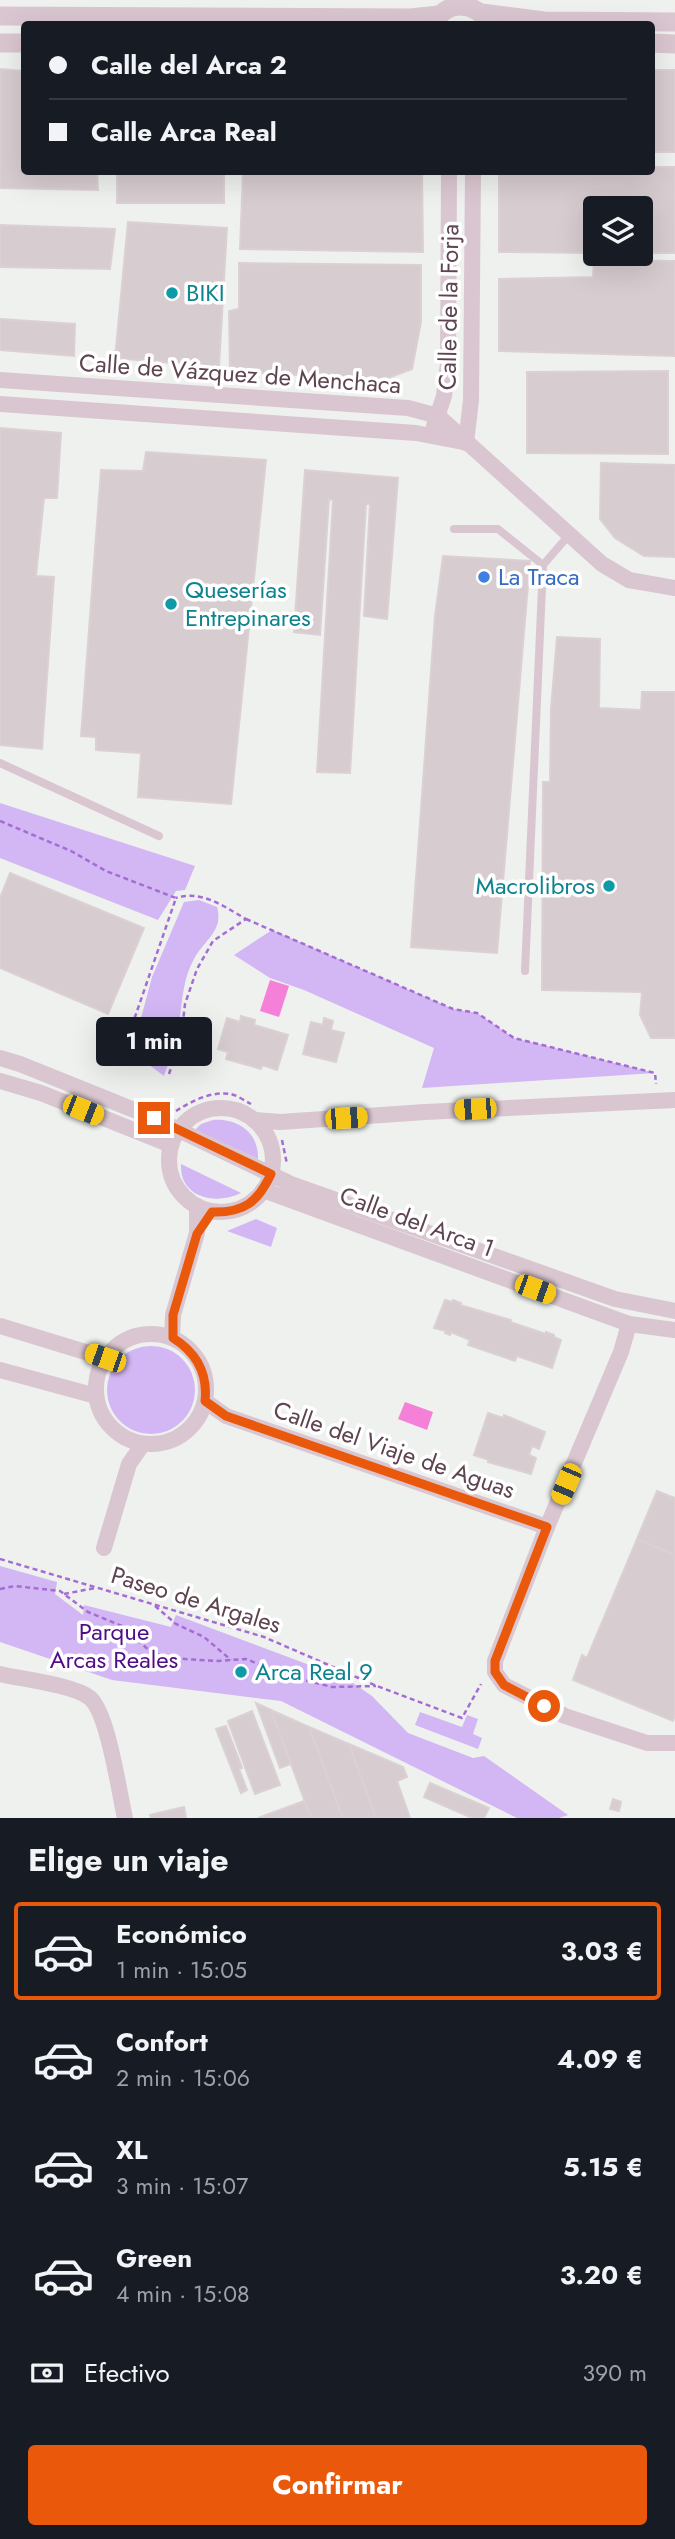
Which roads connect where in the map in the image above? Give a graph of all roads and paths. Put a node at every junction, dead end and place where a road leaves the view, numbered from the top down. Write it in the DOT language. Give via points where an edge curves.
graph roads {
  1 [pos="442,12"];
  2 [pos="481,12"];
  3 [pos="0,16"];
  4 [pos="544,21"];
  5 [pos="655,22"];
  6 [pos="675,22"];
  7 [pos="0,43"];
  8 [pos="21,43"];
  9 [pos="655,43"];
  10 [pos="675,44"];
  11 [pos="449,175"];
  12 [pos="473,175"];
  13 [pos="0,380"];
  14 [pos="0,404"];
  15 [pos="438,416"];
  16 [pos="431,436"];
  17 [pos="466,443"];
  18 [pos="454,529"];
  19 [pos="569,535"];
  20 [pos="543,565"];
  21 [pos="675,588"];
  22 [pos="0,763"];
  23 [pos="0,821"];
  24 [pos="159,836"];
  25 [pos="176,898"];
  26 [pos="246,919"];
  27 [pos="525,971"];
  28 [pos="126,1043"];
  29 [pos="0,1058"];
  30 [pos="169,1074"];
  31 [pos="0,1081"];
  32 [pos="675,1100"];
  33 [pos="657,1101"];
  34 [pos="166,1113"];
  35 [pos="258,1119"];
  36 [pos="280,1122"];
  37 [pos="178,1129"];
  38 [pos="171,1145"];
  39 [pos="288,1167"];
  40 [pos="271,1174"];
  41 [pos="263,1190"];
  42 [pos="204,1209"];
  43 [pos="675,1311"];
  44 [pos="629,1324"];
  45 [pos="0,1326"];
  46 [pos="675,1330"];
  47 [pos="166,1336"];
  48 [pos="105,1358"];
  49 [pos="0,1370"];
  50 [pos="96,1396"];
  51 [pos="202,1409"];
  52 [pos="127,1439"];
  53 [pos="143,1444"];
  54 [pos="129,1464"];
  55 [pos="547,1527"];
  56 [pos="104,1548"];
  57 [pos="0,1559"];
  58 [pos="97,1588"];
  59 [pos="0,1589"];
  60 [pos="64,1594"];
  61 [pos="152,1604"];
  62 [pos="231,1660"];
  63 [pos="495,1661"];
  64 [pos="0,1674"];
  65 [pos="377,1686"];
  66 [pos="675,1743"];
  67 [pos="125,1818"];
  1 -- 2 [label="street" via="460,4"];
  1 -- 3 [label="street" via="410,18"];
  2 -- 4 [label="street"];
  5 -- 6 [label="street"];
  7 -- 8 [label="street"];
  9 -- 10 [label="street"];
  11 -- 15 [label="street, Calle de la Forja" via="448,363"];
  12 -- 17 [label="street, Calle de la Forja" via="471,400"];
  13 -- 15 [label="street, Calle de Vázquez de Menchaca" via="408,408"];
  14 -- 16 [label="street, Calle de Vázquez de Menchaca"];
  15 -- 16 [label="street, Calle de la Forja"];
  15 -- 17 [label="street"];
  16 -- 17 [label="street, Calle de Vázquez de Menchaca"];
  17 -- 19 [label="street"];
  18 -- 20 [label="lane" via="498,529"];
  19 -- 20 [label="lane"];
  19 -- 21 [label="street" via="629,580"];
  20 -- 27 [label="lane"];
  22 -- 24 [label="lane"];
  23 -- 25 [label="path"];
  25 -- 26 [label="path" via="189,894 203,897"];
  25 -- 28 [label="path"];
  26 -- 30 [label="path" via="213,941 197,969"];
  26 -- 33 [label="path" via="453,1009 477,1013 514,1038 655,1073"];
  29 -- 37 [label="street, Calle del Arca 1"];
  31 -- 38 [label="street"];
  32 -- 33 [label="street"];
  33 -- 36 [label="street"];
  34 -- 35 [label="path" via="193,1101 232,1094"];
  35 -- 36 [label="street"];
  35 -- 37 [label="street" via="218,1108 197,1113"];
  35 -- 40 [label="street" via="273,1162"];
  36 -- 39 [label="path"];
  37 -- 38 [label="street"];
  37 -- 40 [label="street, Calle del Arca 1"];
  38 -- 42 [label="street" via="168,1158 174,1183 187,1200"];
  40 -- 41 [label="street"];
  40 -- 43 [label="street, Calle del Arca 1" via="615,1300"];
  41 -- 42 [label="street" via="242,1208 224,1212"];
  41 -- 44 [label="street, Calle del Arca 1"];
  42 -- 47 [label="street"];
  44 -- 46 [label="street, Calle del Arca 1"];
  44 -- 55 [label="street"];
  45 -- 48 [label="street"];
  47 -- 48 [label="street" via="129,1339"];
  47 -- 51 [label="street" via="184,1345 200,1364"];
  48 -- 50 [label="street"];
  49 -- 50 [label="street"];
  50 -- 52 [label="street" via="106,1421"];
  51 -- 53 [label="street" via="181,1435"];
  51 -- 55 [label="street, Calle del Viaje de Aguas"];
  52 -- 53 [label="street"];
  52 -- 54 [label="street"];
  53 -- 54 [label="street"];
  54 -- 56 [label="street"];
  55 -- 63 [label="street"];
  57 -- 58 [label="path, Paseo de Argales"];
  58 -- 60 [label="path"];
  58 -- 61 [label="path, Paseo de Argales"];
  59 -- 60 [label="path, Paseo de Argales" via="15,1586"];
  60 -- 62 [label="path, Paseo de Argales" via="88,1612 122,1626 152,1653"];
  61 -- 62 [label="path"];
  61 -- 65 [label="path, Paseo de Argales" via="264,1637"];
  62 -- 65 [label="path, Paseo de Argales" via="246,1659 332,1687"];
  63 -- 65 [label="path, Paseo de Argales" via="462,1718"];
  63 -- 66 [label="street" via="495,1672 504,1685 565,1716 647,1743"];
  64 -- 67 [label="street" via="90,1698 102,1714"];
}
